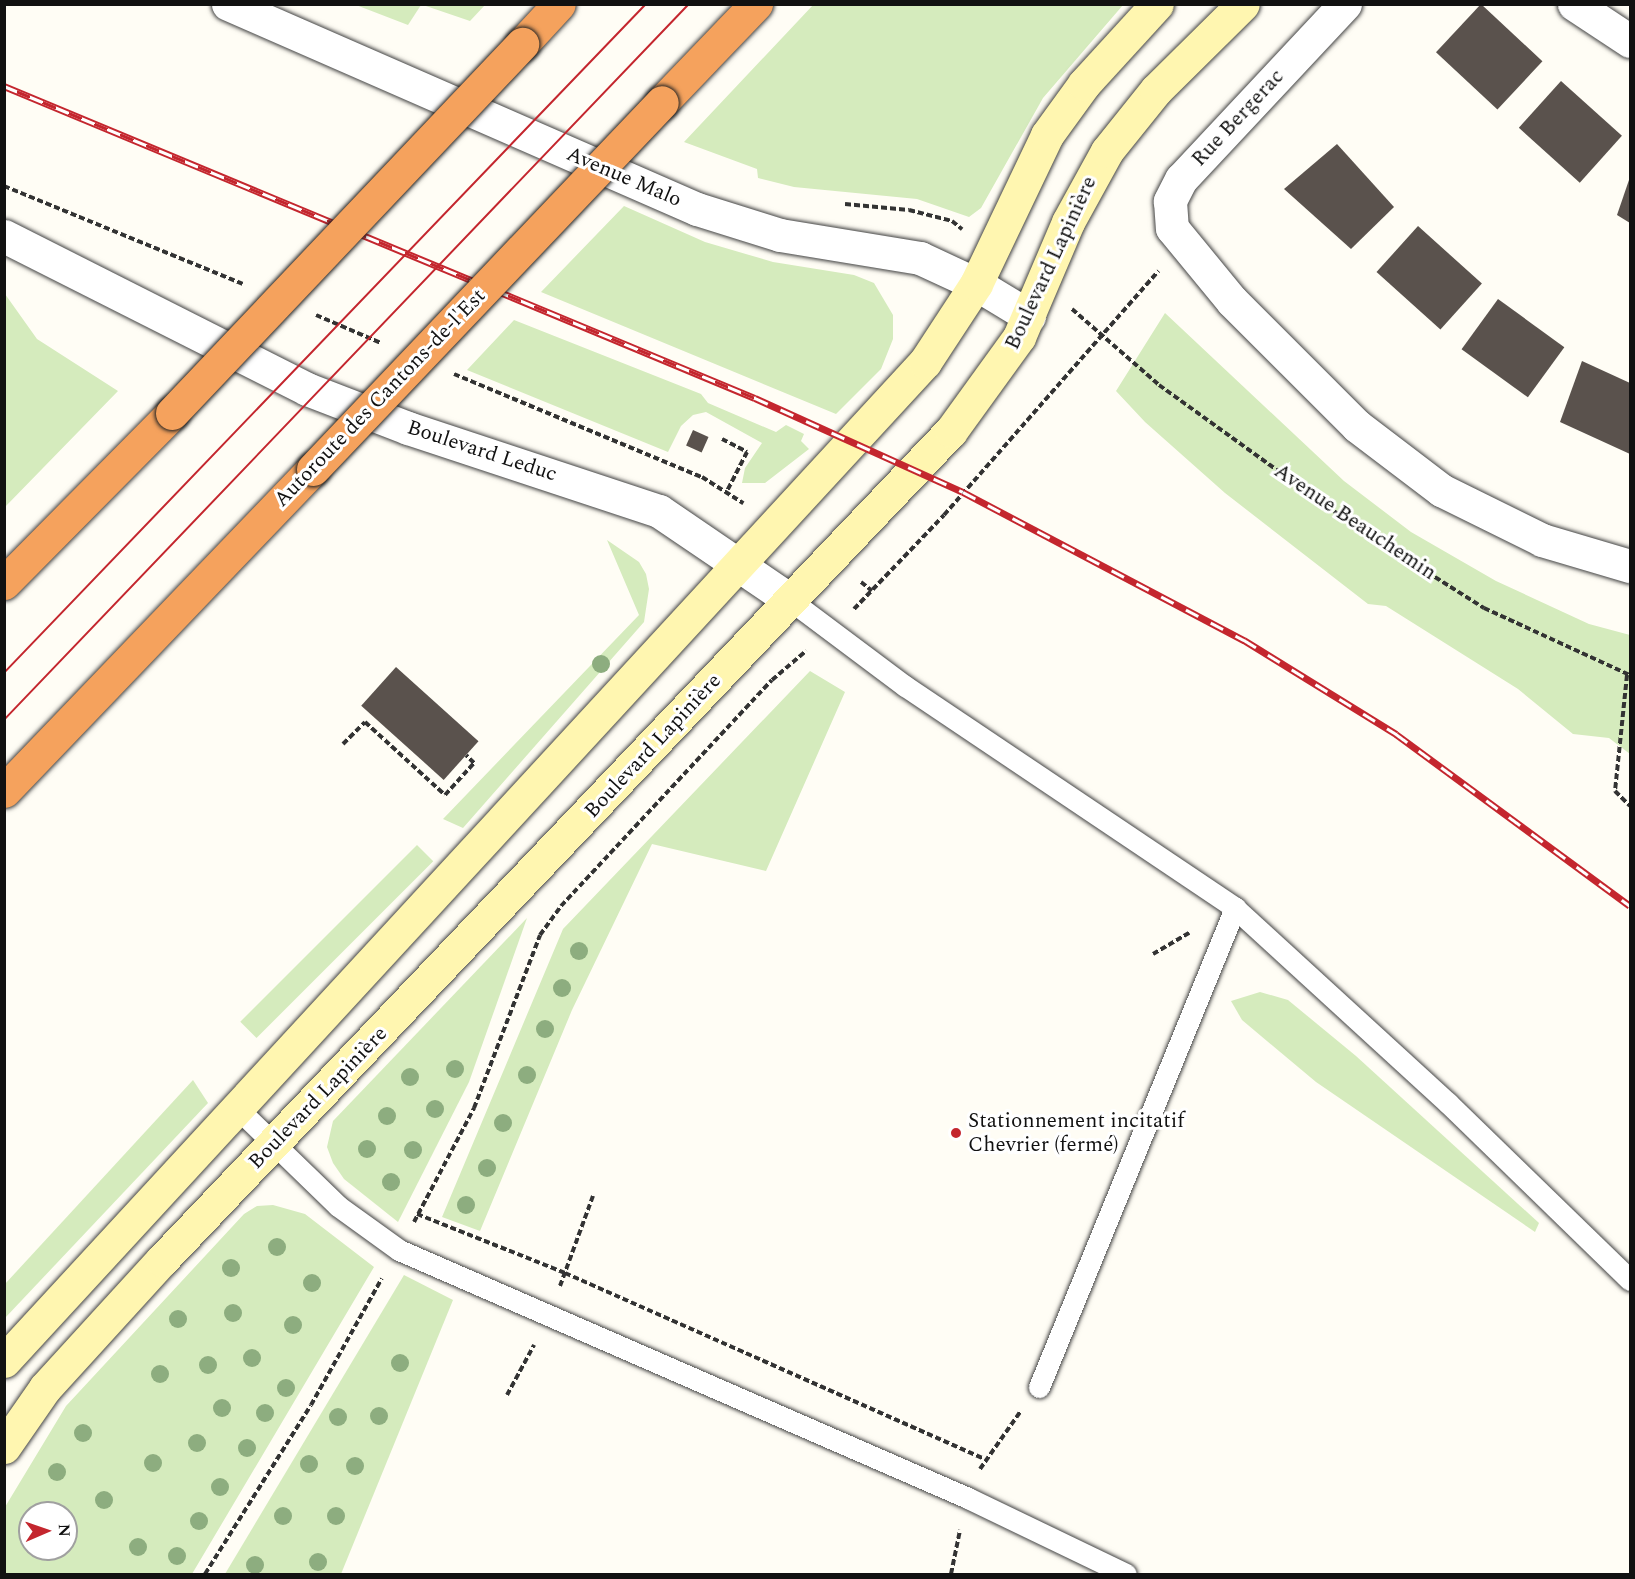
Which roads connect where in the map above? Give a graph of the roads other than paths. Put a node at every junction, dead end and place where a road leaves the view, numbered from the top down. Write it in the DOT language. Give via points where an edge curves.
graph roads {
  1 [pos="228,4"];
  2 [pos="559,4"];
  3 [pos="756,4"];
  4 [pos="1157,4"];
  5 [pos="1243,4"];
  6 [pos="1345,4"];
  7 [pos="1575,4"];
  8 [pos="1630,41"];
  9 [pos="4,236"];
  10 [pos="976,284"];
  11 [pos="1029,316"];
  12 [pos="738,561"];
  13 [pos="1630,566"];
  14 [pos="4,583"];
  15 [pos="790,600"];
  16 [pos="4,791"];
  17 [pos="1235,908"];
  18 [pos="237,1108"];
  19 [pos="274,1144"];
  20 [pos="1630,1280"];
  21 [pos="4,1361"];
  22 [pos="1039,1387"];
  23 [pos="4,1447"];
  24 [pos="1126,1575"];
  1 -- 10 [label="street, Avenue Malo" via="708,213 780,235 920,258"];
  2 -- 14 [label="highway, bridge"];
  3 -- 16 [label="highway, Autoroute des Cantons-de-l'Est, bridge"];
  4 -- 10 [label="main road" via="1084,84 1047,135"];
  5 -- 11 [label="main road, Boulevard Lapinière" via="1150,97 1107,151 1068,222"];
  6 -- 13 [label="street, Rue Bergerac" via="1181,179 1170,201 1170,214 1184,245 1232,301 1357,426 1441,490 1542,540"];
  7 -- 8 [label="street"];
  9 -- 12 [label="street, Boulevard Leduc" via="307,389 408,428 642,504"];
  10 -- 11 [label="street, Avenue Malo"];
  10 -- 12 [label="main road" via="942,340 897,394"];
  11 -- 15 [label="main road, Boulevard Lapinière" via="1005,361 951,430"];
  12 -- 15 [label="street, Boulevard Leduc"];
  12 -- 18 [label="main road" via="417,919"];
  15 -- 17 [label="lane" via="905,686"];
  15 -- 19 [label="main road, Boulevard Lapinière"];
  17 -- 20 [label="lane" via="1449,1103"];
  17 -- 22 [label="lane"];
  18 -- 19 [label="lane"];
  18 -- 21 [label="main road"];
  19 -- 23 [label="main road, Boulevard Lapinière" via="52,1380"];
  19 -- 24 [label="lane" via="338,1206 408,1255 968,1498"];
}
